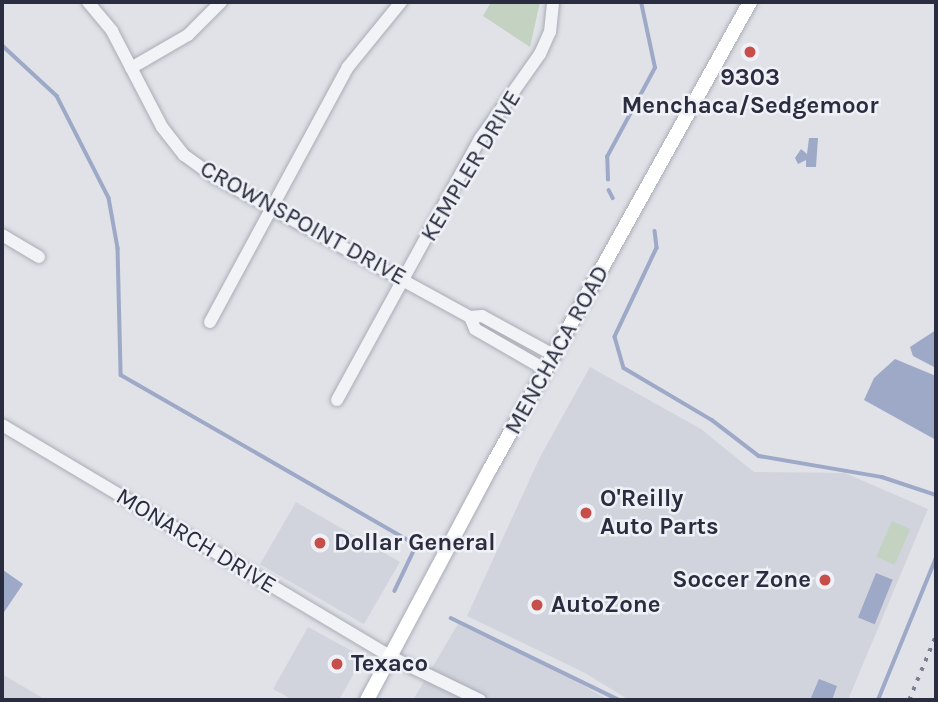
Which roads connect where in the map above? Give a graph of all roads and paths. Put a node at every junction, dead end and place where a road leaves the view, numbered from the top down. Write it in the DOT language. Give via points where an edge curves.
graph roads {
  1 [pos="88,2"];
  2 [pos="221,2"];
  3 [pos="401,2"];
  4 [pos="553,2"];
  5 [pos="750,2"];
  6 [pos="131,68"];
  7 [pos="271,208"];
  8 [pos="2,235"];
  9 [pos="39,257"];
  10 [pos="404,280"];
  11 [pos="470,317"];
  12 [pos="210,322"];
  13 [pos="555,356"];
  14 [pos="546,370"];
  15 [pos="337,400"];
  16 [pos="2,425"];
  17 [pos="391,657"];
  18 [pos="367,700"];
  19 [pos="480,700"];
  1 -- 6 [label="street, CROWNSPOINT DRIVE" via="112,31"];
  2 -- 6 [label="street" via="188,34"];
  3 -- 7 [label="street" via="357,51"];
  4 -- 10 [label="street, KEMPLER DRIVE" via="550,32 540,54 480,139"];
  5 -- 13 [label="main road, MENCHACA ROAD"];
  6 -- 7 [label="street, CROWNSPOINT DRIVE" via="162,127 184,155"];
  7 -- 10 [label="street, CROWNSPOINT DRIVE"];
  7 -- 12 [label="street"];
  8 -- 9 [label="street"];
  10 -- 11 [label="street, CROWNSPOINT DRIVE"];
  10 -- 15 [label="street, KEMPLER DRIVE"];
  11 -- 13 [label="street, CROWNSPOINT DRIVE" via="482,316"];
  11 -- 14 [label="street, CROWNSPOINT DRIVE" via="475,330"];
  13 -- 14 [label="main road, MENCHACA ROAD"];
  14 -- 17 [label="main road, MENCHACA ROAD"];
  16 -- 17 [label="street, MONARCH DRIVE"];
  17 -- 18 [label="main road, MENCHACA ROAD"];
  17 -- 19 [label="street, MONARCH DRIVE"];
}
